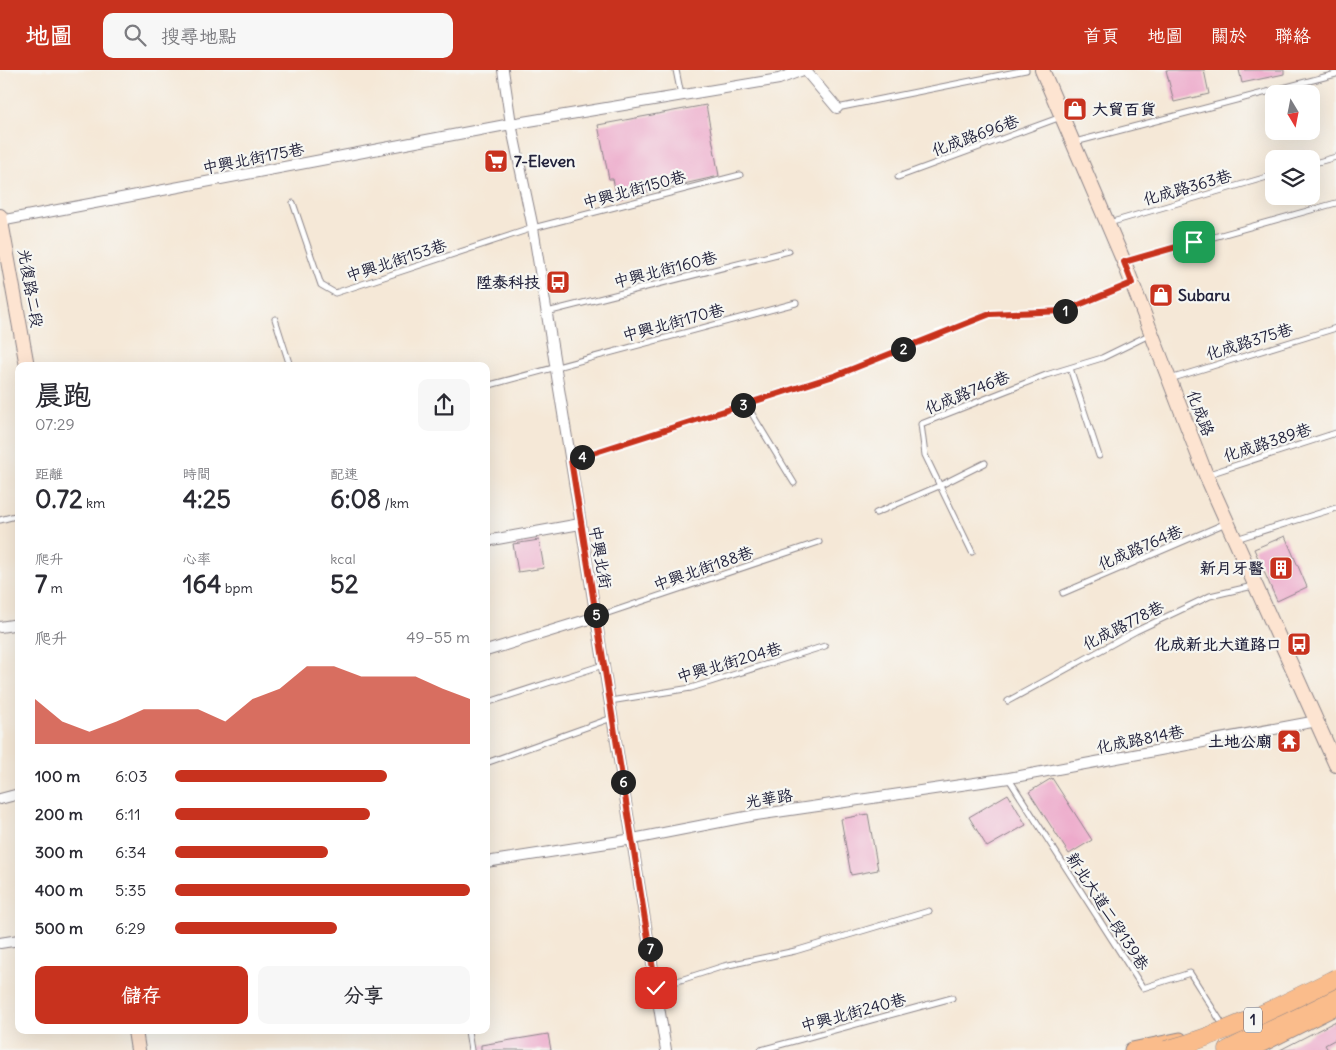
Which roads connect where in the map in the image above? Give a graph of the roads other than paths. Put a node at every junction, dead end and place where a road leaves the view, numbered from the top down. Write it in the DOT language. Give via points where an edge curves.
graph roads {
  1 [pos="503,70"];
  2 [pos="676,70"];
  3 [pos="804,70"];
  4 [pos="1026,70"];
  5 [pos="1042,70"];
  6 [pos="1336,74"];
  7 [pos="681,95"];
  8 [pos="837,108"];
  9 [pos="1061,117"];
  10 [pos="511,124"];
  11 [pos="1072,143"];
  12 [pos="1336,157"];
  13 [pos="1320,161"];
  14 [pos="740,175"];
  15 [pos="898,177"];
  16 [pos="1265,178"];
  17 [pos="293,203"];
  18 [pos="1336,203"];
  19 [pos="0,219"];
  20 [pos="1107,224"];
  21 [pos="533,228"];
  22 [pos="789,251"];
  23 [pos="1124,262"];
  24 [pos="1132,283"];
  25 [pos="796,303"];
  26 [pos="547,312"];
  27 [pos="274,319"];
  28 [pos="1336,328"];
  29 [pos="1152,334"];
  30 [pos="26,362"];
  31 [pos="289,362"];
  32 [pos="556,366"];
  33 [pos="1070,368"];
  34 [pos="1170,378"];
  35 [pos="490,385"];
  36 [pos="746,404"];
  37 [pos="1336,433"];
  38 [pos="1099,456"];
  39 [pos="571,460"];
  40 [pos="985,463"];
  41 [pos="1206,475"];
  42 [pos="794,483"];
  43 [pos="939,486"];
  44 [pos="1336,508"];
  45 [pos="876,513"];
  46 [pos="15,516"];
  47 [pos="0,520"];
  48 [pos="1226,523"];
  49 [pos="580,524"];
  50 [pos="490,539"];
  51 [pos="1234,540"];
  52 [pos="819,542"];
  53 [pos="972,552"];
  54 [pos="1254,586"];
  55 [pos="1063,593"];
  56 [pos="596,617"];
  57 [pos="15,625"];
  58 [pos="0,627"];
  59 [pos="825,646"];
  60 [pos="490,650"];
  61 [pos="604,665"];
  62 [pos="610,701"];
  63 [pos="1008,701"];
  64 [pos="490,702"];
  65 [pos="612,718"];
  66 [pos="1317,721"];
  67 [pos="1334,756"];
  68 [pos="490,762"];
  69 [pos="1058,770"];
  70 [pos="1009,778"];
  71 [pos="15,795"];
  72 [pos="0,799"];
  73 [pos="632,839"];
  74 [pos="490,861"];
  75 [pos="929,911"];
  76 [pos="15,941"];
  77 [pos="0,943"];
  78 [pos="1336,971"];
  79 [pos="1336,978"];
  80 [pos="656,988"];
  81 [pos="1304,988"];
  82 [pos="1336,995"];
  83 [pos="952,998"];
  84 [pos="1336,1007"];
  85 [pos="1223,1025"];
  86 [pos="135,1034"];
  87 [pos="468,1034"];
  88 [pos="138,1050"];
  89 [pos="471,1050"];
  90 [pos="666,1050"];
  91 [pos="761,1050"];
  92 [pos="1132,1050"];
  93 [pos="1166,1050"];
  94 [pos="1196,1050"];
  95 [pos="1228,1050"];
  96 [pos="1250,1050"];
  1 -- 10 [label="street, 中興北街"];
  2 -- 7 [label="lane"];
  3 -- 7 [label="street, 中興北街175巷" via="779,79"];
  3 -- 8 [label="street"];
  4 -- 8 [label="lane"];
  5 -- 9 [label="street, 化成路"];
  6 -- 11 [label="lane"];
  7 -- 10 [label="street, 中興北街175巷"];
  9 -- 11 [label="street, 化成路"];
  9 -- 15 [label="lane, 化成路696巷"];
  10 -- 19 [label="street, 中興北街175巷"];
  10 -- 21 [label="street, 中興北街"];
  11 -- 20 [label="street, 化成路"];
  12 -- 13 [label="lane"];
  14 -- 21 [label="lane, 中興北街150巷"];
  16 -- 20 [label="lane, 化成路363巷"];
  17 -- 21 [label="lane, 中興北街153巷" via="321,285 335,293"];
  18 -- 23 [label="lane"];
  19 -- 30 [label="street, 光復路二段"];
  20 -- 23 [label="street, 化成路"];
  21 -- 26 [label="street, 中興北街"];
  22 -- 26 [label="lane, 中興北街160巷"];
  23 -- 24 [label="street, 化成路"];
  24 -- 29 [label="street, 化成路"];
  24 -- 36 [label="lane" via="1064,311 990,314 837,375"];
  25 -- 32 [label="lane, 中興北街170巷"];
  26 -- 32 [label="street, 中興北街"];
  27 -- 31 [label="lane"];
  28 -- 34 [label="lane, 化成路375巷"];
  29 -- 33 [label="lane, 化成路746巷" via="1102,358"];
  29 -- 34 [label="street, 化成路"];
  32 -- 35 [label="lane, 中興北街170巷"];
  32 -- 39 [label="street, 中興北街"];
  33 -- 38 [label="lane"];
  33 -- 43 [label="lane, 化成路746巷" via="1046,374 921,424 925,455"];
  34 -- 41 [label="street, 化成路"];
  36 -- 39 [label="lane"];
  36 -- 42 [label="lane"];
  37 -- 41 [label="lane, 化成路389巷"];
  39 -- 49 [label="street, 中興北街"];
  40 -- 43 [label="lane"];
  41 -- 48 [label="street, 化成路"];
  43 -- 45 [label="lane"];
  43 -- 53 [label="lane, 化成路746巷"];
  44 -- 51 [label="lane"];
  46 -- 47 [label="lane"];
  48 -- 51 [label="street, 化成路"];
  48 -- 55 [label="lane, 化成路764巷"];
  49 -- 50 [label="street"];
  49 -- 56 [label="street, 中興北街"];
  51 -- 54 [label="street, 化成路"];
  52 -- 56 [label="lane, 中興北街188巷"];
  54 -- 63 [label="lane, 化成路778巷" via="1210,596 1136,631"];
  54 -- 66 [label="street, 化成路"];
  56 -- 60 [label="street"];
  56 -- 61 [label="street, 中興北街"];
  57 -- 58 [label="street"];
  59 -- 62 [label="lane, 中興北街204巷" via="691,688"];
  61 -- 62 [label="street, 中興北街"];
  61 -- 64 [label="lane"];
  62 -- 65 [label="street, 中興北街"];
  65 -- 68 [label="lane"];
  65 -- 73 [label="street, 中興北街"];
  66 -- 67 [label="street, 化成路"];
  66 -- 69 [label="street, 化成路814巷"];
  69 -- 70 [label="street, 光華路"];
  70 -- 73 [label="street, 光華路" via="756,815"];
  70 -- 85 [label="lane, 新北大道二段139巷" via="1143,988 1190,973"];
  71 -- 72 [label="street"];
  73 -- 74 [label="street, 光華路"];
  73 -- 80 [label="street, 中興北街"];
  75 -- 80 [label="lane" via="795,951 724,966"];
  76 -- 77 [label="street"];
  78 -- 81 [label="main road, 1"];
  79 -- 93 [label="highway, 1, bridge" via="1250,1022"];
  80 -- 90 [label="street, 中興北街"];
  81 -- 85 [label="main road, 1"];
  81 -- 94 [label="highway" via="1260,1022"];
  82 -- 95 [label="highway, 1"];
  83 -- 91 [label="lane, 中興北街240巷"];
  84 -- 96 [label="main road, 1"];
  85 -- 92 [label="main road, 1" via="1179,1040"];
  86 -- 88 [label="street"];
  87 -- 89 [label="lane"];
}
